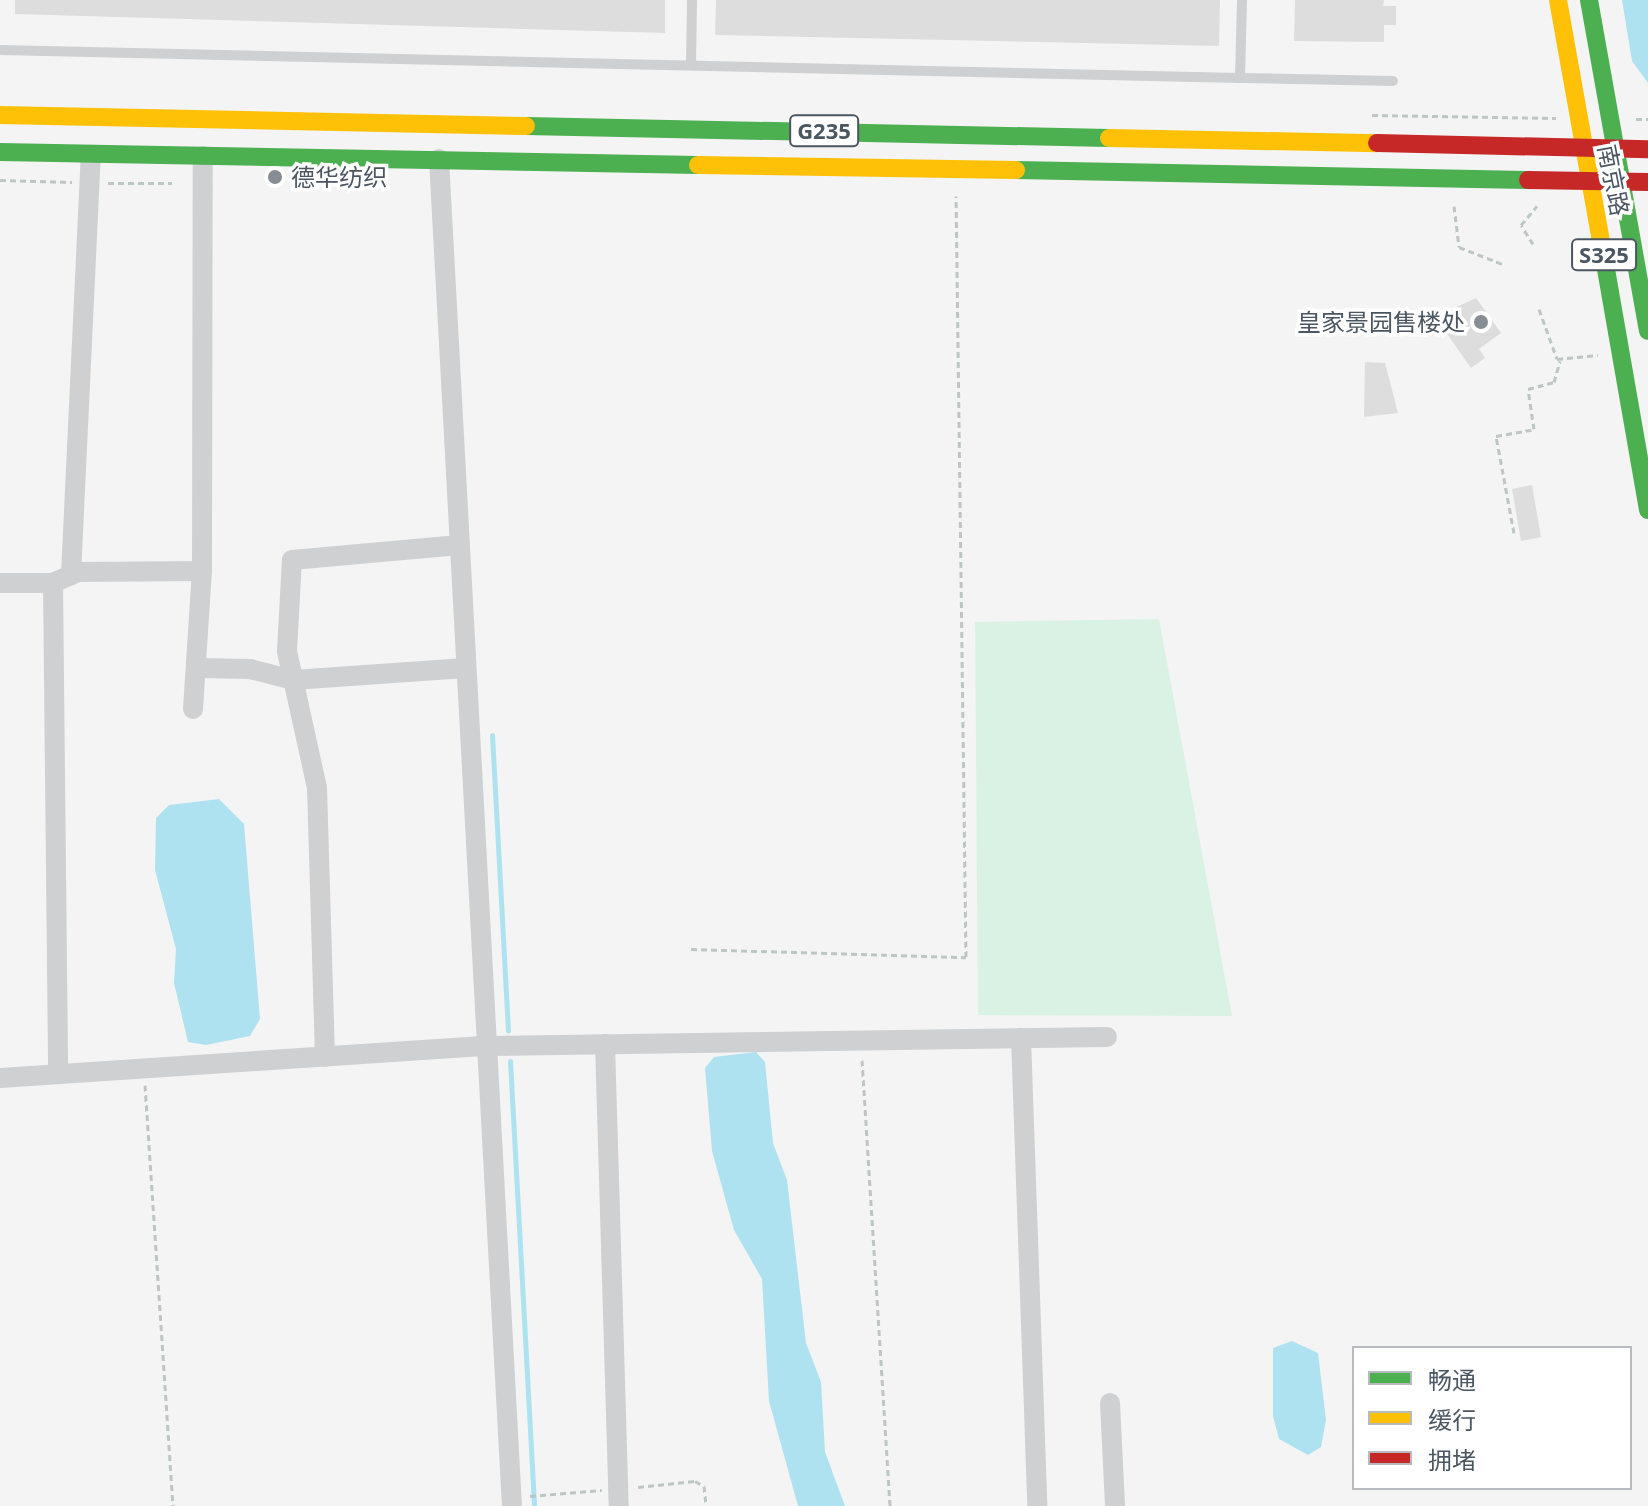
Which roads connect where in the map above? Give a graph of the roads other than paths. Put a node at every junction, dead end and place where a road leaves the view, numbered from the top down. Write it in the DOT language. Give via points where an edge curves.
graph roads {
  1 [pos="692,0"];
  2 [pos="1242,0"];
  3 [pos="1558,0"];
  4 [pos="1589,0"];
  5 [pos="0,50"];
  6 [pos="691,65"];
  7 [pos="1240,78"];
  8 [pos="1393,81"];
  9 [pos="0,115"];
  10 [pos="1583,147"];
  11 [pos="1615,148"];
  12 [pos="1648,149"];
  13 [pos="0,152"];
  14 [pos="91,155"];
  15 [pos="203,156"];
  16 [pos="439,159"];
  17 [pos="1590,180"];
  18 [pos="1621,182"];
  19 [pos="1648,182"];
  20 [pos="1648,331"];
  21 [pos="1648,510"];
  22 [pos="459,545"];
  23 [pos="202,571"];
  24 [pos="62,579"];
  25 [pos="0,583"];
  26 [pos="196,668"];
  27 [pos="466,668"];
  28 [pos="293,680"];
  29 [pos="193,709"];
  30 [pos="1107,1037"];
  31 [pos="1021,1038"];
  32 [pos="605,1044"];
  33 [pos="487,1046"];
  34 [pos="325,1057"];
  35 [pos="58,1074"];
  36 [pos="0,1078"];
  37 [pos="1110,1403"];
  38 [pos="519,1501"];
  39 [pos="619,1506"];
  40 [pos="1037,1506"];
  41 [pos="1115,1506"];
  1 -- 6 [label="lane"];
  2 -- 7 [label="lane"];
  3 -- 10 [label="main road, 南京路 / S325"];
  4 -- 11 [label="main road, 南京路 / S325"];
  5 -- 6 [label="lane"];
  6 -- 7 [label="lane"];
  7 -- 8 [label="lane"];
  9 -- 10 [label="main road, G235"];
  10 -- 11 [label="main road, G235"];
  10 -- 17 [label="main road, 南京路 / S325"];
  11 -- 12 [label="main road, G235"];
  11 -- 18 [label="main road, 南京路 / S325"];
  13 -- 14 [label="main road, G235"];
  14 -- 15 [label="main road, G235"];
  14 -- 24 [label="street"];
  15 -- 16 [label="main road, G235"];
  15 -- 23 [label="street"];
  16 -- 17 [label="main road, G235"];
  16 -- 22 [label="street"];
  17 -- 18 [label="main road, G235"];
  17 -- 21 [label="main road, 南京路 / S325"];
  18 -- 19 [label="main road, G235"];
  18 -- 20 [label="main road, 南京路 / S325"];
  22 -- 27 [label="street"];
  22 -- 28 [label="street" via="292,560 287,651"];
  23 -- 24 [label="street"];
  23 -- 26 [label="street"];
  24 -- 25 [label="street"];
  24 -- 35 [label="street"];
  26 -- 28 [label="street" via="250,669"];
  26 -- 29 [label="street"];
  27 -- 28 [label="street"];
  27 -- 33 [label="street"];
  28 -- 34 [label="street" via="317,788"];
  30 -- 31 [label="street"];
  31 -- 32 [label="street"];
  31 -- 40 [label="street"];
  32 -- 33 [label="street"];
  32 -- 39 [label="street"];
  33 -- 34 [label="street"];
  33 -- 38 [label="street"];
  34 -- 35 [label="street"];
  35 -- 36 [label="street"];
  37 -- 41 [label="street"];
}
